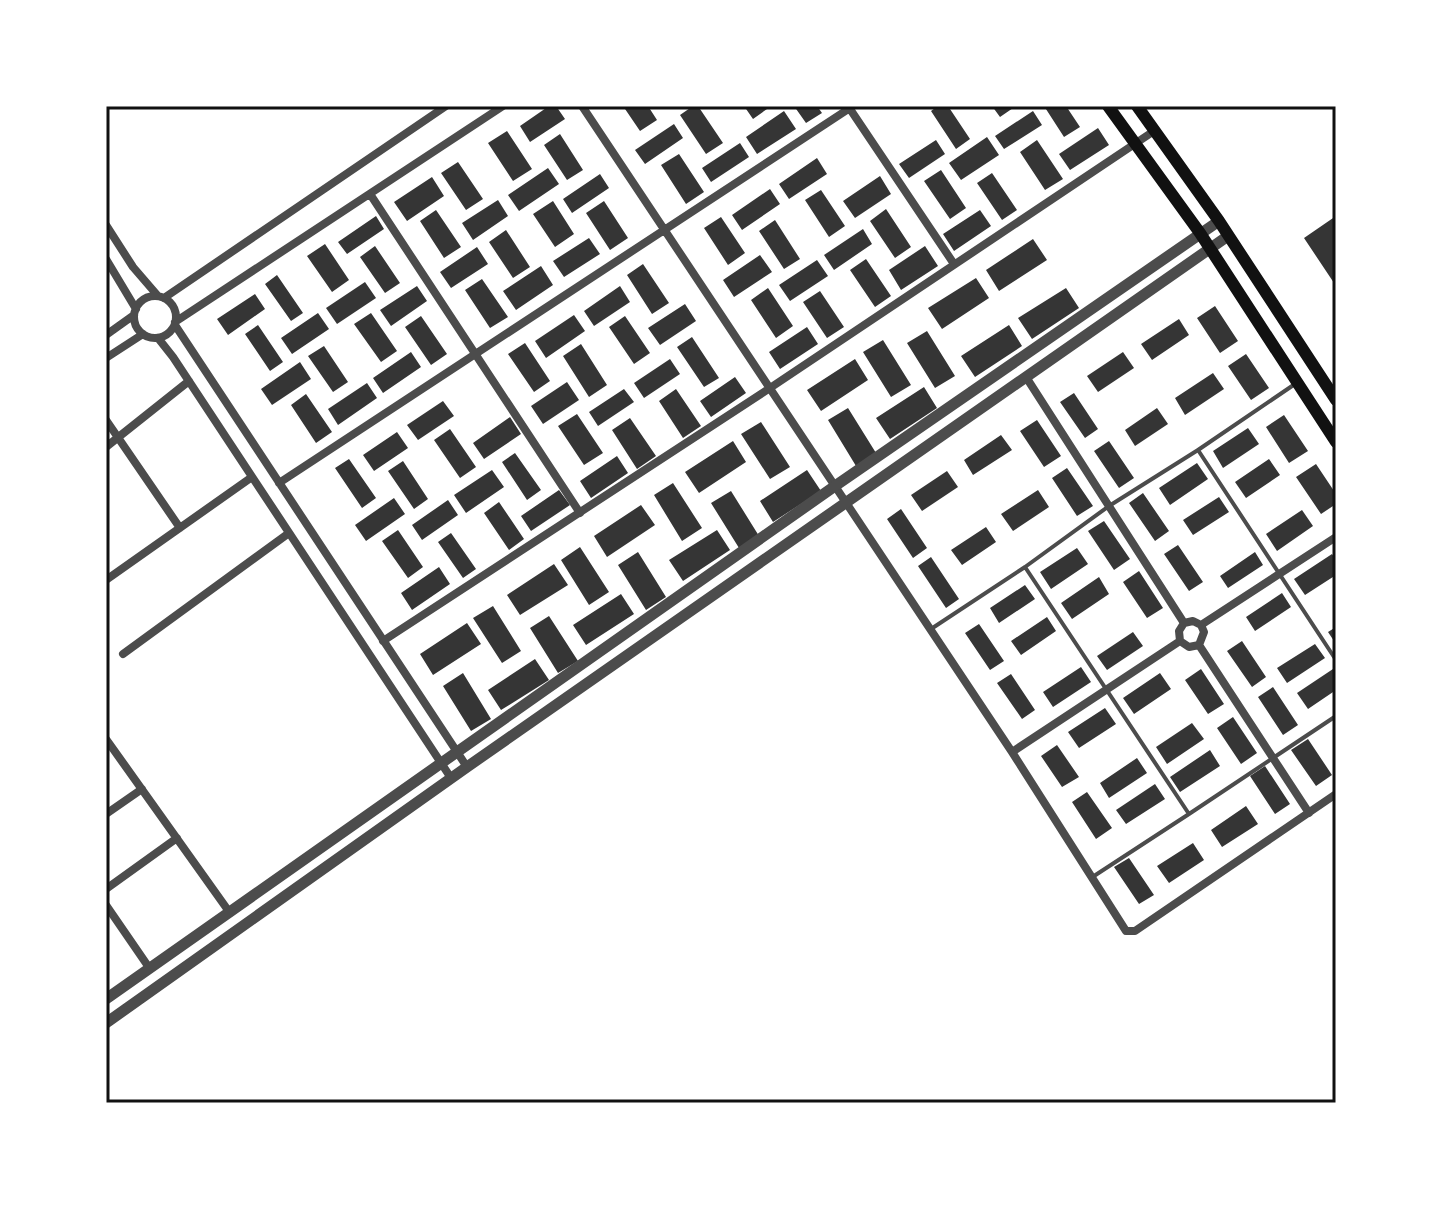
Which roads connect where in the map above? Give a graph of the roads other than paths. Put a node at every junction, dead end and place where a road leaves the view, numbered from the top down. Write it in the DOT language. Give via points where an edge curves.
graph roads {
  1 [pos="446,106"];
  2 [pos="503,106"];
  3 [pos="582,106"];
  4 [pos="1108,106"];
  5 [pos="850,107"];
  6 [pos="1142,107"];
  7 [pos="1154,131"];
  8 [pos="1134,144"];
  9 [pos="370,194"];
  10 [pos="1219,221"];
  11 [pos="106,225"];
  12 [pos="664,228"];
  13 [pos="1200,233"];
  14 [pos="1228,236"];
  15 [pos="1210,249"];
  16 [pos="106,259"];
  17 [pos="954,264"];
  18 [pos="161,297"];
  19 [pos="135,312"];
  20 [pos="175,324"];
  21 [pos="143,334"];
  22 [pos="106,335"];
  23 [pos="158,338"];
  24 [pos="475,353"];
  25 [pos="106,358"];
  26 [pos="1026,377"];
  27 [pos="189,381"];
  28 [pos="1297,382"];
  29 [pos="770,388"];
  30 [pos="1336,400"];
  31 [pos="106,420"];
  32 [pos="118,439"];
  33 [pos="1336,442"];
  34 [pos="106,447"];
  35 [pos="1198,450"];
  36 [pos="252,477"];
  37 [pos="279,483"];
  38 [pos="835,486"];
  39 [pos="847,504"];
  40 [pos="1109,506"];
  41 [pos="580,513"];
  42 [pos="180,528"];
  43 [pos="289,533"];
  44 [pos="1336,537"];
  45 [pos="1025,567"];
  46 [pos="1280,574"];
  47 [pos="106,580"];
  48 [pos="1184,623"];
  49 [pos="1201,625"];
  50 [pos="930,629"];
  51 [pos="383,641"];
  52 [pos="1180,641"];
  53 [pos="1199,645"];
  54 [pos="123,654"];
  55 [pos="1336,660"];
  56 [pos="1107,690"];
  57 [pos="1336,716"];
  58 [pos="107,743"];
  59 [pos="457,752"];
  60 [pos="1012,752"];
  61 [pos="1273,757"];
  62 [pos="441,763"];
  63 [pos="467,767"];
  64 [pos="451,778"];
  65 [pos="142,789"];
  66 [pos="1336,794"];
  67 [pos="1309,813"];
  68 [pos="106,814"];
  69 [pos="1189,814"];
  70 [pos="177,838"];
  71 [pos="1092,877"];
  72 [pos="106,889"];
  73 [pos="107,907"];
  74 [pos="230,913"];
  75 [pos="150,969"];
  76 [pos="106,999"];
  77 [pos="106,1023"];
  1 -- 18 [label="street"];
  2 -- 9 [label="street"];
  3 -- 12 [label="street"];
  4 -- 8 [label="main road"];
  5 -- 12 [label="street"];
  5 -- 17 [label="street"];
  6 -- 7 [label="main road"];
  7 -- 8 [label="street"];
  7 -- 10 [label="main road"];
  8 -- 13 [label="main road"];
  8 -- 17 [label="street"];
  9 -- 20 [label="street"];
  9 -- 24 [label="street"];
  10 -- 13 [label="street"];
  10 -- 14 [label="main road"];
  11 -- 18 [label="street"];
  12 -- 24 [label="street"];
  12 -- 29 [label="street"];
  13 -- 15 [label="main road"];
  13 -- 38 [label="street"];
  14 -- 15 [label="street"];
  14 -- 30 [label="main road"];
  15 -- 26 [label="street"];
  15 -- 28 [label="main road"];
  16 -- 19 [label="street"];
  17 -- 29 [label="street"];
  18 -- 19 [label="street" via="145,299"];
  18 -- 20 [label="street" via="175,310"];
  19 -- 21 [label="street"];
  19 -- 22 [label="street"];
  20 -- 23 [label="street"];
  20 -- 37 [label="street"];
  21 -- 23 [label="street"];
  21 -- 25 [label="street"];
  23 -- 27 [label="street"];
  24 -- 37 [label="street"];
  24 -- 41 [label="street"];
  26 -- 39 [label="street"];
  26 -- 40 [label="street"];
  27 -- 32 [label="street"];
  27 -- 36 [label="street"];
  28 -- 33 [label="main road"];
  28 -- 35 [label="lane"];
  29 -- 38 [label="street"];
  29 -- 41 [label="street"];
  31 -- 32 [label="street"];
  32 -- 34 [label="street"];
  32 -- 42 [label="street"];
  35 -- 40 [label="lane"];
  35 -- 46 [label="lane"];
  36 -- 42 [label="street"];
  36 -- 43 [label="street"];
  37 -- 51 [label="street"];
  38 -- 39 [label="street"];
  38 -- 59 [label="street"];
  39 -- 50 [label="street"];
  39 -- 63 [label="street"];
  40 -- 45 [label="lane"];
  40 -- 48 [label="street"];
  41 -- 51 [label="street"];
  42 -- 47 [label="street"];
  43 -- 54 [label="street"];
  43 -- 62 [label="street"];
  44 -- 46 [label="street"];
  45 -- 50 [label="lane"];
  45 -- 56 [label="lane"];
  46 -- 49 [label="street"];
  46 -- 55 [label="lane"];
  48 -- 49 [label="street"];
  48 -- 52 [label="street"];
  49 -- 53 [label="street"];
  50 -- 60 [label="street"];
  51 -- 59 [label="street"];
  52 -- 53 [label="street" via="1189,647"];
  52 -- 56 [label="street"];
  53 -- 61 [label="street"];
  56 -- 60 [label="street"];
  56 -- 69 [label="lane"];
  57 -- 61 [label="lane"];
  58 -- 65 [label="street"];
  59 -- 62 [label="street"];
  59 -- 63 [label="street"];
  60 -- 71 [label="street"];
  61 -- 67 [label="street"];
  61 -- 69 [label="lane"];
  62 -- 64 [label="street"];
  62 -- 74 [label="street"];
  63 -- 64 [label="street"];
  64 -- 77 [label="street"];
  65 -- 68 [label="street"];
  65 -- 70 [label="street"];
  66 -- 67 [label="street"];
  67 -- 71 [label="street" via="1135,931 1126,931"];
  69 -- 71 [label="lane"];
  70 -- 72 [label="street"];
  70 -- 74 [label="street"];
  73 -- 75 [label="street"];
  74 -- 75 [label="street"];
  75 -- 76 [label="street"];
}
